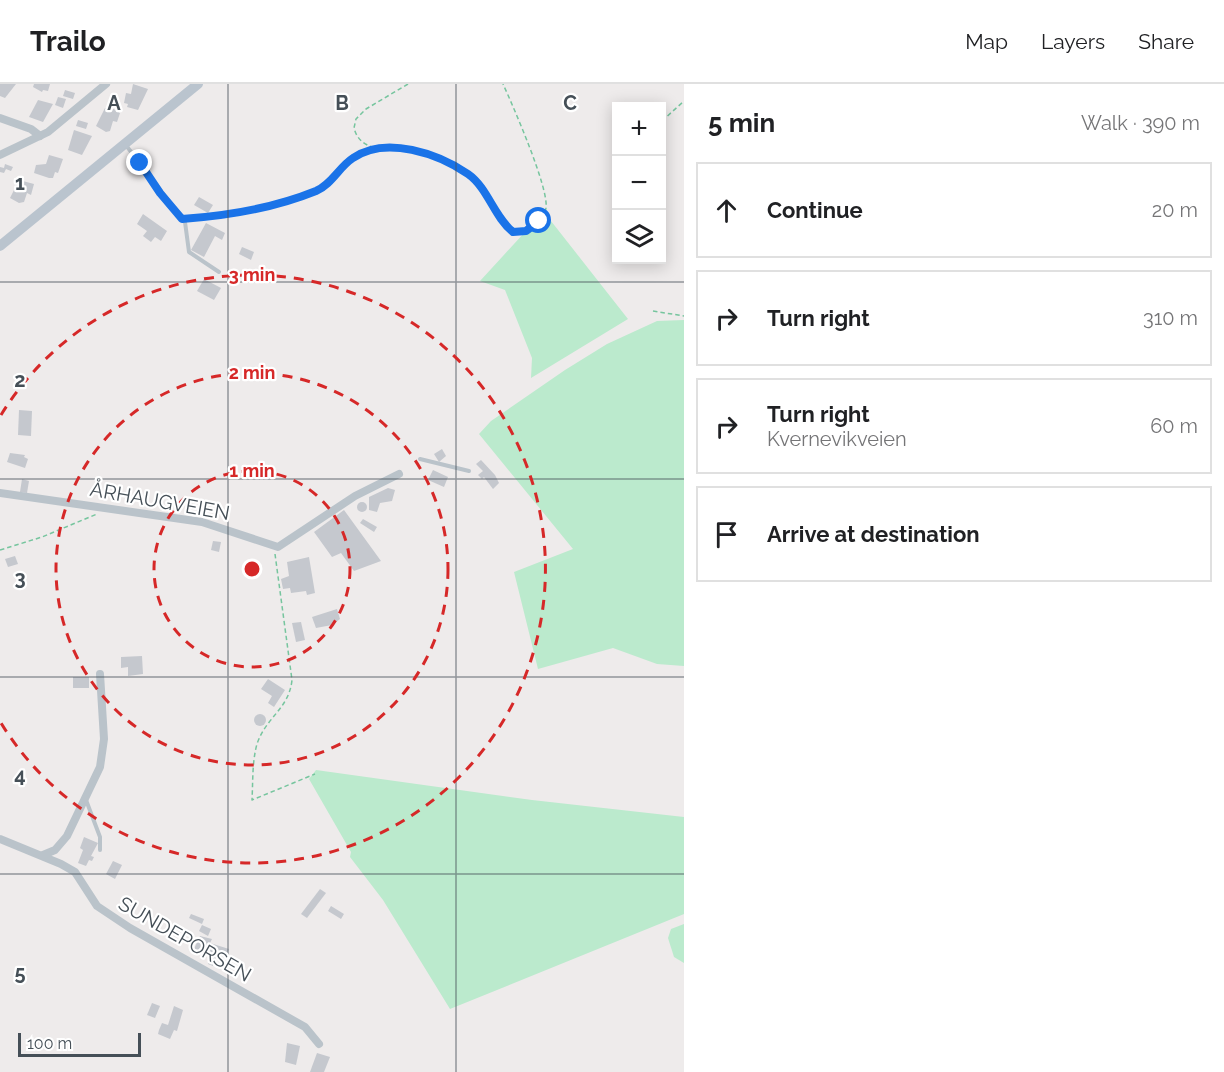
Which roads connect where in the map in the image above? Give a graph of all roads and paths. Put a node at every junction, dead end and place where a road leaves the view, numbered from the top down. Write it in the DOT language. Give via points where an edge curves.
graph roads {
  1 [pos="106,84"];
  2 [pos="198,84"];
  3 [pos="408,84"];
  4 [pos="503,84"];
  5 [pos="684,101"];
  6 [pos="666,117"];
  7 [pos="0,118"];
  8 [pos="40,136"];
  9 [pos="125,144"];
  10 [pos="372,149"];
  11 [pos="0,155"];
  12 [pos="182,219"];
  13 [pos="0,246"];
  14 [pos="219,273"];
  15 [pos="653,311"];
  16 [pos="684,316"];
  17 [pos="420,459"];
  18 [pos="469,471"];
  19 [pos="399,474"];
  20 [pos="0,493"];
  21 [pos="102,506"];
  22 [pos="278,547"];
  23 [pos="0,550"];
  24 [pos="100,674"];
  25 [pos="315,774"];
  26 [pos="86,799"];
  27 [pos="0,839"];
  28 [pos="100,850"];
  29 [pos="43,855"];
  30 [pos="320,1044"];
  1 -- 8 [label="street"];
  2 -- 9 [label="main road"];
  3 -- 10 [label="path" via="356,119 356,134"];
  4 -- 10 [label="path" via="546,197 543,217 526,231 516,233 508,228 472,178 442,158 414,149"];
  5 -- 6 [label="path"];
  7 -- 8 [label="street"];
  8 -- 11 [label="street"];
  9 -- 12 [label="lane"];
  9 -- 13 [label="main road"];
  10 -- 12 [label="path" via="354,157 330,183 314,191 216,218"];
  12 -- 14 [label="lane" via="188,229 189,252"];
  15 -- 16 [label="path"];
  17 -- 18 [label="lane"];
  19 -- 22 [label="street" via="355,496"];
  20 -- 21 [label="street, ÅRHAUGVEIEN"];
  21 -- 22 [label="street, ÅRHAUGVEIEN" via="220,526"];
  21 -- 23 [label="path" via="94,518"];
  22 -- 25 [label="path" via="274,556 291,695 257,744 252,800"];
  24 -- 26 [label="street" via="103,751"];
  26 -- 28 [label="lane" via="100,837"];
  26 -- 29 [label="street" via="63,842"];
  27 -- 29 [label="street, SUNDEPORSEN"];
  29 -- 30 [label="street, SUNDEPORSEN" via="75,873 89,897 105,912 305,1027"];
}
